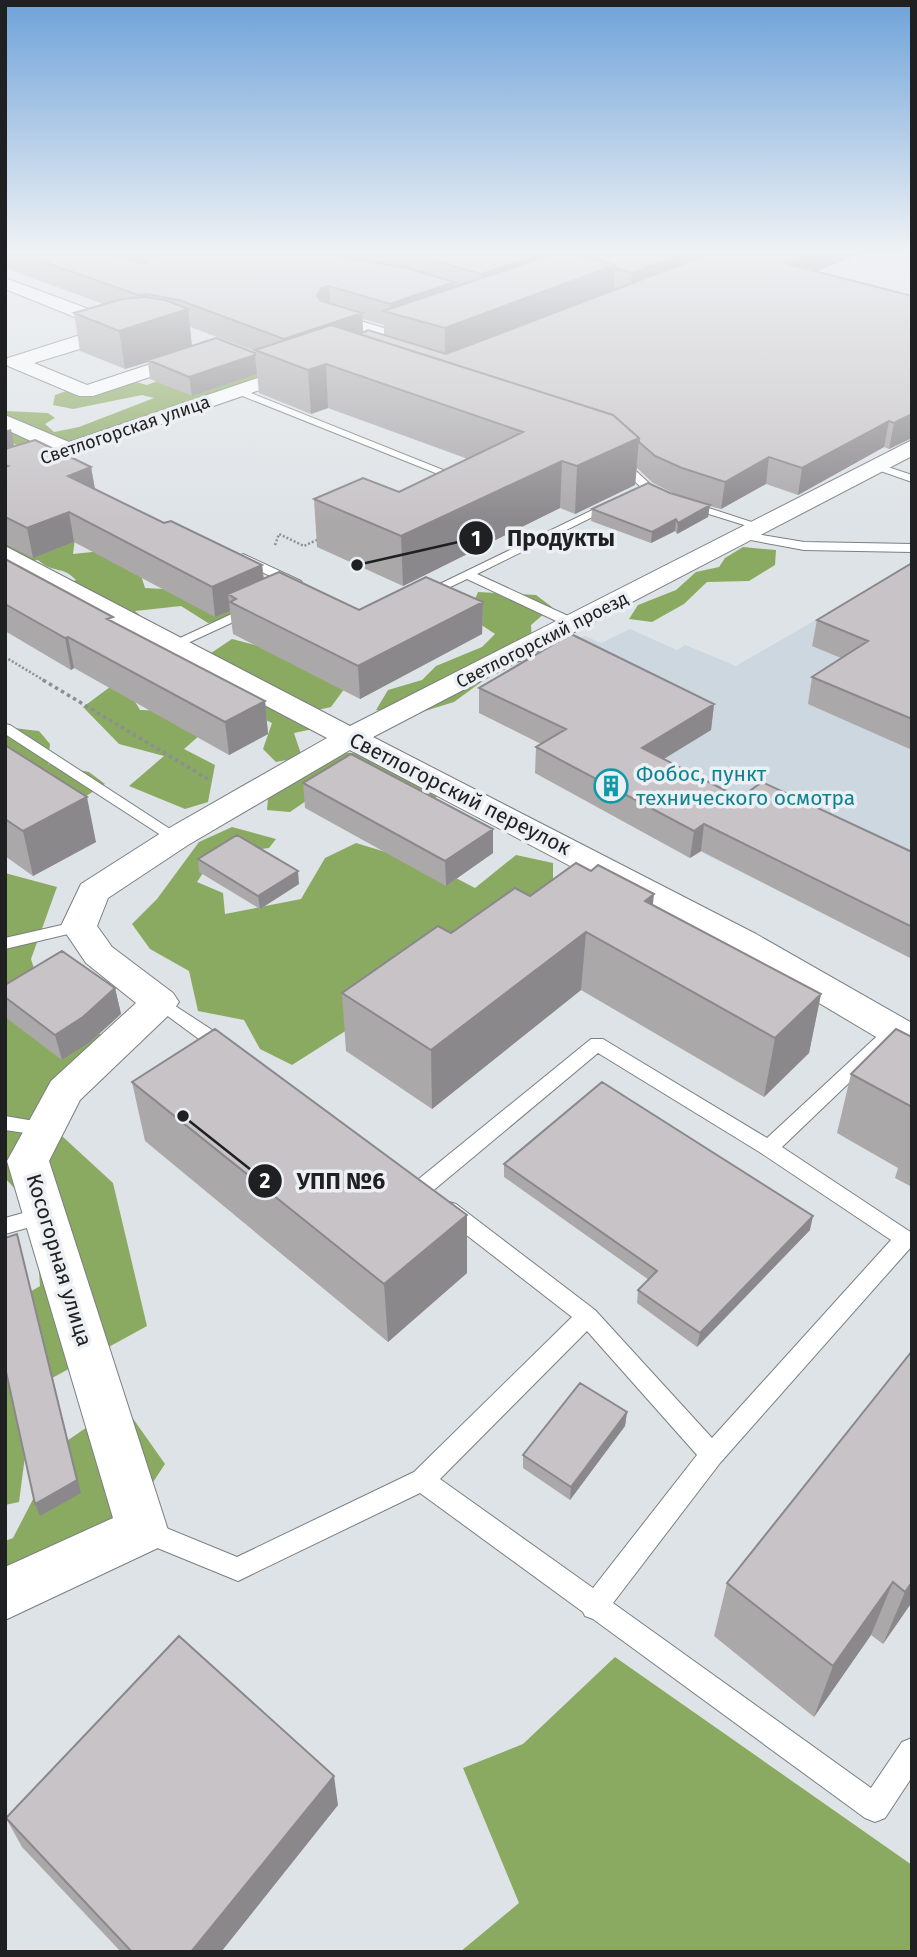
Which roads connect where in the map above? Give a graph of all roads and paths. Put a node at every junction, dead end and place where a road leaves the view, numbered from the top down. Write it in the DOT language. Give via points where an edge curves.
graph roads {
  1 [pos="88,340"];
  2 [pos="202,340"];
  3 [pos="385,340"];
  4 [pos="363,348"];
  5 [pos="318,363"];
  6 [pos="265,365"];
  7 [pos="288,374"];
  8 [pos="238,391"];
  9 [pos="5,421"];
  10 [pos="912,447"];
  11 [pos="68,449"];
  12 [pos="602,453"];
  13 [pos="876,466"];
  14 [pos="5,471"];
  15 [pos="912,479"];
  16 [pos="454,487"];
  17 [pos="635,493"];
  18 [pos="753,531"];
  19 [pos="279,534"];
  20 [pos="330,534"];
  21 [pos="912,548"];
  22 [pos="5,553"];
  23 [pos="233,553"];
  24 [pos="467,575"];
  25 [pos="302,590"];
  26 [pos="266,602"];
  27 [pos="406,603"];
  28 [pos="574,624"];
  29 [pos="172,645"];
  30 [pos="5,657"];
  31 [pos="5,728"];
  32 [pos="351,737"];
  33 [pos="242,800"];
  34 [pos="176,838"];
  35 [pos="79,926"];
  36 [pos="5,944"];
  37 [pos="160,1002"];
  38 [pos="903,1035"];
  39 [pos="239,1059"];
  40 [pos="25,1126"];
  41 [pos="768,1148"];
  42 [pos="25,1221"];
  43 [pos="587,1316"];
  44 [pos="712,1455"];
  45 [pos="422,1480"];
  46 [pos="142,1530"];
  47 [pos="5,1594"];
  48 [pos="594,1607"];
  49 [pos="912,1752"];
  1 -- 2 [label="street" via="15,362 86,391 219,347"];
  3 -- 4 [label="street"];
  5 -- 7 [label="street, Светлогорская улица"];
  6 -- 7 [label="street"];
  7 -- 8 [label="street, Светлогорская улица"];
  8 -- 11 [label="street, Светлогорская улица"];
  8 -- 16 [label="lane" via="466,482"];
  9 -- 11 [label="street"];
  10 -- 13 [label="street, Светлогорский проезд"];
  11 -- 14 [label="street, Светлогорская улица"];
  12 -- 17 [label="lane" via="615,457"];
  13 -- 15 [label="lane"];
  13 -- 18 [label="street, Светлогорский проезд"];
  17 -- 18 [label="lane" via="674,500"];
  17 -- 24 [label="lane"];
  18 -- 21 [label="lane" via="804,546"];
  18 -- 28 [label="street, Светлогорский проезд"];
  19 -- 20 [label="path" via="304,546"];
  22 -- 29 [label="street, Светлогорский переулок"];
  23 -- 25 [label="lane"];
  24 -- 27 [label="lane"];
  24 -- 28 [label="lane"];
  26 -- 29 [label="lane"];
  28 -- 32 [label="street, Светлогорский проезд"];
  29 -- 32 [label="street, Светлогорский переулок"];
  30 -- 33 [label="path"];
  31 -- 34 [label="lane"];
  32 -- 33 [label="street, Светлогорский проезд"];
  32 -- 38 [label="street, Светлогорский переулок" via="743,942"];
  33 -- 34 [label="street, Светлогорский проезд"];
  34 -- 35 [label="street" via="93,892"];
  35 -- 36 [label="lane"];
  35 -- 37 [label="street" via="99,955"];
  37 -- 39 [label="lane"];
  37 -- 40 [label="street, Косогорная улица"];
  38 -- 41 [label="lane"];
  40 -- 42 [label="street, Косогорная улица"];
  41 -- 43 [label="lane" via="597,1044 416,1184"];
  41 -- 44 [label="lane" via="905,1239"];
  42 -- 46 [label="street, Косогорная улица"];
  43 -- 44 [label="lane"];
  43 -- 45 [label="lane"];
  44 -- 48 [label="lane"];
  45 -- 46 [label="lane" via="237,1569"];
  45 -- 48 [label="lane"];
  46 -- 47 [label="street"];
  48 -- 49 [label="lane" via="874,1808"];
}
